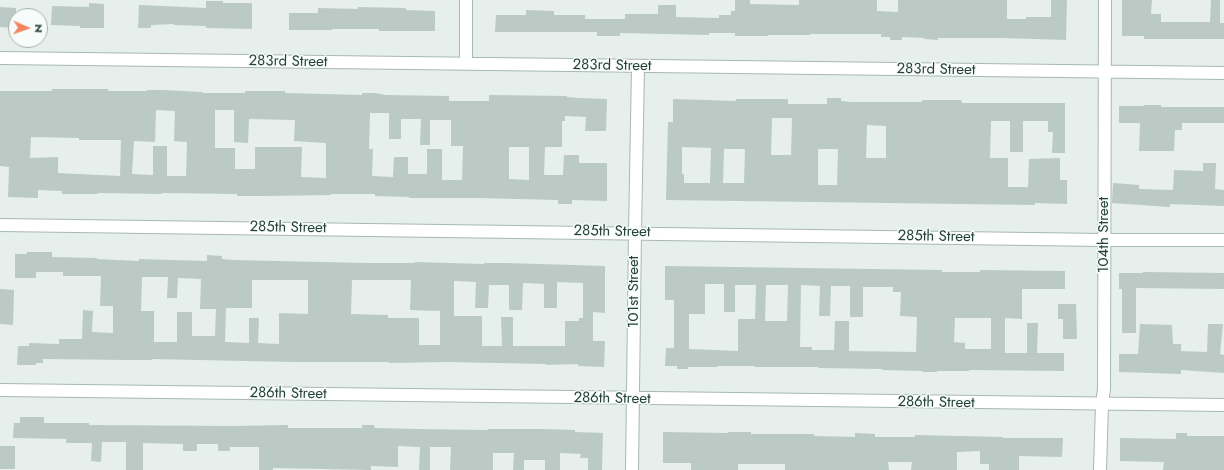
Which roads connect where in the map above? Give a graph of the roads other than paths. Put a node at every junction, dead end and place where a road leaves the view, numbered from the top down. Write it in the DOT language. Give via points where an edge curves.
graph roads {
  1 [pos="466,0"];
  2 [pos="1105,0"];
  3 [pos="0,58"];
  4 [pos="466,64"];
  5 [pos="638,66"];
  6 [pos="1104,73"];
  7 [pos="1224,74"];
  8 [pos="0,225"];
  9 [pos="635,233"];
  10 [pos="1104,240"];
  11 [pos="1224,240"];
  12 [pos="0,390"];
  13 [pos="633,399"];
  14 [pos="1102,404"];
  15 [pos="1224,405"];
  16 [pos="632,470"];
  17 [pos="1100,470"];
  1 -- 4 [label="street"];
  2 -- 6 [label="street, 104th Street"];
  3 -- 4 [label="street, 283rd Street"];
  4 -- 5 [label="street, 283rd Street"];
  5 -- 6 [label="street, 283rd Street"];
  5 -- 9 [label="street, 101st Street"];
  6 -- 7 [label="street, 283rd Street"];
  6 -- 10 [label="street, 104th Street"];
  8 -- 9 [label="street, 285th Street"];
  9 -- 10 [label="street, 285th Street"];
  9 -- 13 [label="street, 101st Street"];
  10 -- 11 [label="street, 285th Street"];
  10 -- 14 [label="street, 104th Street"];
  12 -- 13 [label="street, 286th Street"];
  13 -- 14 [label="street, 286th Street"];
  13 -- 16 [label="street, 101st Street"];
  14 -- 15 [label="street, 286th Street"];
  14 -- 17 [label="street, 104th Street"];
}
